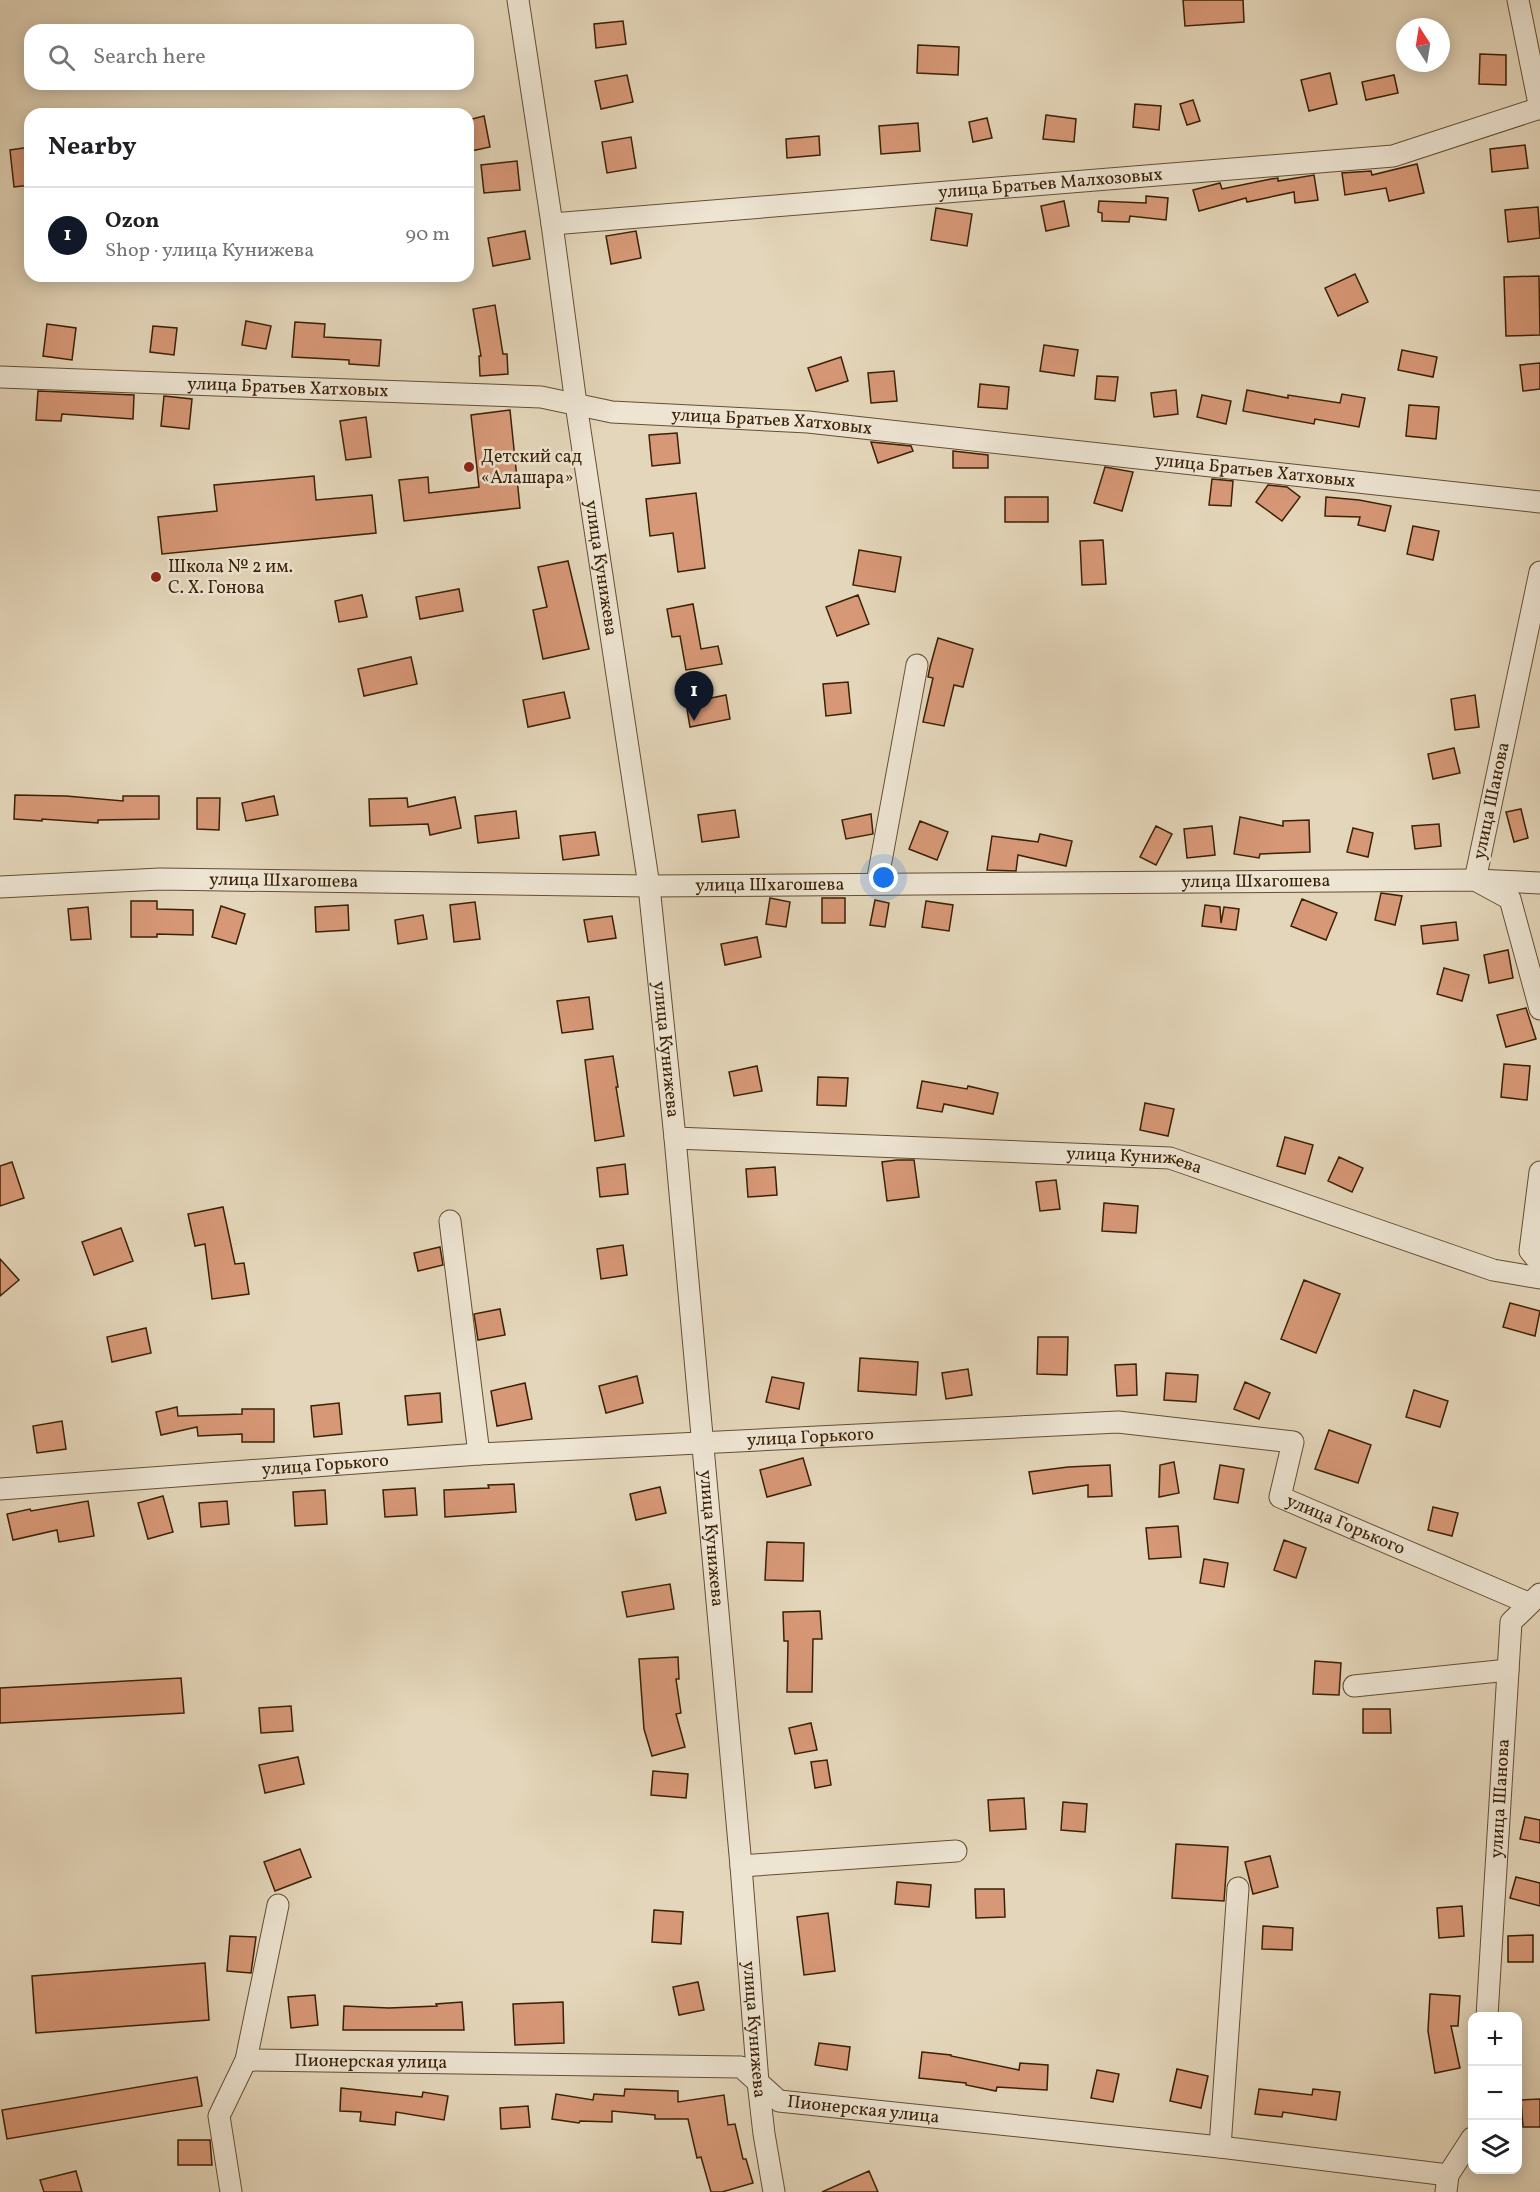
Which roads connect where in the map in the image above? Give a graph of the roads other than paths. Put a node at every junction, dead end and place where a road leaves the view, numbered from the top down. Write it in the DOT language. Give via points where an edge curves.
graph roads {
  1 [pos="518,0"];
  2 [pos="1518,0"];
  3 [pos="1540,109"];
  4 [pos="552,224"];
  5 [pos="0,377"];
  6 [pos="576,404"];
  7 [pos="1540,502"];
  8 [pos="1540,572"];
  9 [pos="917,665"];
  10 [pos="1475,880"];
  11 [pos="878,883"];
  12 [pos="1540,883"];
  13 [pos="649,886"];
  14 [pos="0,887"];
  15 [pos="1540,1009"];
  16 [pos="675,1138"];
  17 [pos="1540,1172"];
  18 [pos="450,1221"];
  19 [pos="1540,1263"];
  20 [pos="1540,1278"];
  21 [pos="702,1443"];
  22 [pos="479,1454"];
  23 [pos="0,1489"];
  24 [pos="1534,1598"];
  25 [pos="1508,1670"];
  26 [pos="1354,1686"];
  27 [pos="956,1851"];
  28 [pos="741,1866"];
  29 [pos="1238,1888"];
  30 [pos="278,1905"];
  31 [pos="1487,2012"];
  32 [pos="246,2060"];
  33 [pos="758,2082"];
  34 [pos="1220,2147"];
  35 [pos="1468,2147"];
  36 [pos="1447,2184"];
  37 [pos="231,2192"];
  38 [pos="774,2192"];
  1 -- 4 [label="street, улица Кунижева"];
  2 -- 3 [label="street"];
  3 -- 4 [label="street, улица Братьев Малхозовых" via="1393,156"];
  4 -- 6 [label="street, улица Кунижева"];
  5 -- 6 [label="street, улица Братьев Хатховых" via="541,397"];
  6 -- 7 [label="street, улица Братьев Хатховых" via="612,412 820,423"];
  6 -- 13 [label="street, улица Кунижева"];
  8 -- 10 [label="street, улица Шанова"];
  9 -- 11 [label="street"];
  10 -- 11 [label="street, улица Шхагошева"];
  10 -- 12 [label="street, улица Шхагошева"];
  10 -- 15 [label="street, улица Шанова" via="1510,899"];
  11 -- 13 [label="street, улица Шхагошева"];
  13 -- 14 [label="street, улица Шхагошева" via="160,879"];
  13 -- 16 [label="street, улица Кунижева"];
  16 -- 20 [label="street, улица Кунижева" via="1170,1158 1493,1270"];
  16 -- 21 [label="street, улица Кунижева"];
  17 -- 19 [label="street" via="1530,1251"];
  18 -- 22 [label="street"];
  21 -- 22 [label="street, улица Горького"];
  21 -- 24 [label="street, улица Горького" via="1118,1422 1293,1442 1281,1497"];
  21 -- 28 [label="street, улица Кунижева"];
  22 -- 23 [label="street, улица Горького"];
  24 -- 25 [label="street, улица Шанова" via="1511,1622"];
  25 -- 26 [label="street"];
  25 -- 31 [label="street, улица Шанова"];
  27 -- 28 [label="street"];
  28 -- 33 [label="street, улица Кунижева"];
  29 -- 34 [label="street"];
  30 -- 32 [label="street"];
  32 -- 33 [label="street, Пионерская улица" via="741,2067"];
  32 -- 37 [label="street" via="219,2116"];
  33 -- 34 [label="street, Пионерская улица" via="779,2101"];
  33 -- 38 [label="street, улица Кунижева"];
  34 -- 36 [label="street, Пионерская улица"];
  35 -- 36 [label="street"];
}
